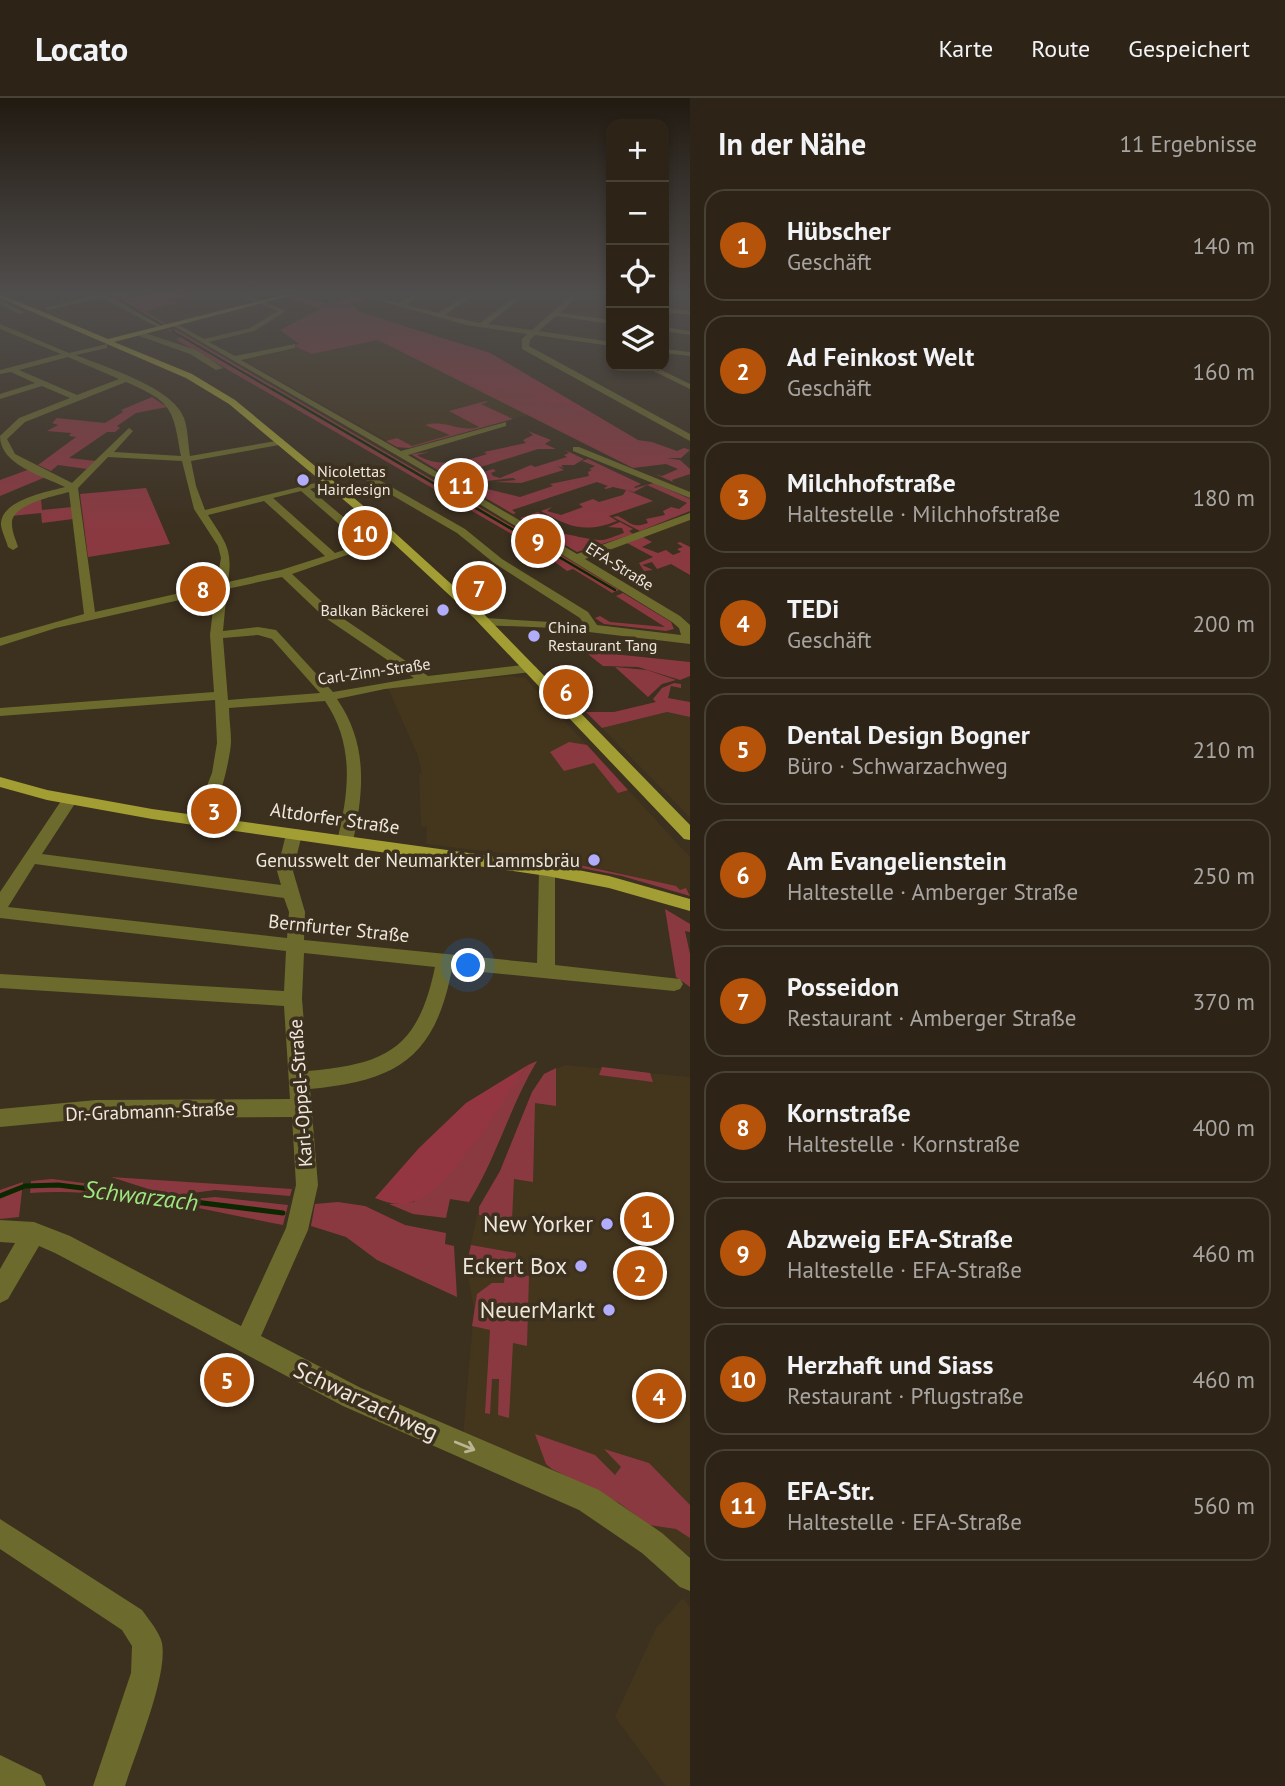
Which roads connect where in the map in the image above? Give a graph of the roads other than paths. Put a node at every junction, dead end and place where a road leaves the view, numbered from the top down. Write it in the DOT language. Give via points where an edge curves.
graph roads {
  1 [pos="20,373"];
  2 [pos="110,373"];
  3 [pos="177,373"];
  4 [pos="258,373"];
  5 [pos="569,373"];
  6 [pos="661,373"];
  7 [pos="126,379"];
  8 [pos="43,383"];
  9 [pos="690,387"];
  10 [pos="0,397"];
  11 [pos="76,398"];
  12 [pos="503,424"];
  13 [pos="129,431"];
  14 [pos="690,438"];
  15 [pos="1,439"];
  16 [pos="279,442"];
  17 [pos="576,449"];
  18 [pos="400,453"];
  19 [pos="108,454"];
  20 [pos="188,458"];
  21 [pos="325,478"];
  22 [pos="73,487"];
  23 [pos="304,489"];
  24 [pos="690,495"];
  25 [pos="267,498"];
  26 [pos="202,514"];
  27 [pos="690,516"];
  28 [pos="394,537"];
  29 [pos="369,544"];
  30 [pos="13,547"];
  31 [pos="333,557"];
  32 [pos="577,558"];
  33 [pos="284,573"];
  34 [pos="223,588"];
  35 [pos="90,617"];
  36 [pos="490,627"];
  37 [pos="593,628"];
  38 [pos="216,635"];
  39 [pos="689,640"];
  40 [pos="0,642"];
  41 [pos="531,668"];
  42 [pos="427,681"];
  43 [pos="332,696"];
  44 [pos="220,701"];
  45 [pos="0,712"];
  46 [pos="0,782"];
  47 [pos="70,799"];
  48 [pos="201,821"];
  49 [pos="294,834"];
  50 [pos="690,835"];
  51 [pos="345,841"];
  52 [pos="30,858"];
  53 [pos="547,870"];
  54 [pos="289,892"];
  55 [pos="665,898"];
  56 [pos="0,905"];
  57 [pos="690,905"];
  58 [pos="0,912"];
  59 [pos="690,915"];
  60 [pos="296,946"];
  61 [pos="444,960"];
  62 [pos="546,970"];
  63 [pos="0,981"];
  64 [pos="674,984"];
  65 [pos="293,999"];
  66 [pos="298,1082"];
  67 [pos="299,1108"];
  68 [pos="0,1118"];
  69 [pos="0,1231"];
  70 [pos="34,1233"];
  71 [pos="0,1291"];
  72 [pos="246,1343"];
  73 [pos="0,1533"];
  74 [pos="690,1577"];
  75 [pos="0,1771"];
  76 [pos="30,1786"];
  77 [pos="109,1786"];
  1 -- 8 [label="street"];
  2 -- 7 [label="street"];
  3 -- 16 [label="main road" via="228,399"];
  4 -- 18 [label="street, EFA-Straße"];
  5 -- 14 [label="street"];
  6 -- 9 [label="street"];
  7 -- 11 [label="street"];
  7 -- 20 [label="street" via="170,403 181,422"];
  8 -- 10 [label="street"];
  8 -- 11 [label="street"];
  11 -- 15 [label="street" via="22,420"];
  12 -- 18 [label="street"];
  13 -- 19 [label="street"];
  15 -- 22 [label="street" via="11,456"];
  16 -- 20 [label="street"];
  16 -- 21 [label="main road"];
  17 -- 24 [label="street"];
  18 -- 32 [label="street, EFA-Straße"];
  19 -- 20 [label="street"];
  19 -- 22 [label="street"];
  20 -- 26 [label="street" via="191,486"];
  21 -- 23 [label="street"];
  21 -- 28 [label="main road"];
  21 -- 37 [label="street" via="347,468 357,471 461,531 498,561 584,615"];
  22 -- 30 [label="street" via="24,503 9,513 6,529"];
  22 -- 35 [label="street"];
  23 -- 25 [label="street"];
  23 -- 29 [label="street"];
  25 -- 26 [label="street"];
  25 -- 31 [label="street"];
  26 -- 34 [label="street" via="225,551"];
  27 -- 32 [label="street"];
  28 -- 29 [label="street"];
  28 -- 36 [label="main road"];
  29 -- 31 [label="street"];
  31 -- 33 [label="street"];
  32 -- 39 [label="street, EFA-Straße" via="680,622"];
  33 -- 34 [label="street"];
  33 -- 42 [label="street" via="328,614"];
  34 -- 35 [label="street"];
  34 -- 38 [label="street"];
  35 -- 40 [label="street"];
  36 -- 37 [label="street" via="555,624"];
  36 -- 41 [label="main road"];
  37 -- 39 [label="street"];
  38 -- 43 [label="street" via="272,633"];
  38 -- 44 [label="street"];
  41 -- 42 [label="street, Carl-Zinn-Straße"];
  41 -- 50 [label="main road"];
  42 -- 43 [label="street, Carl-Zinn-Straße"];
  43 -- 44 [label="street, Carl-Zinn-Straße"];
  43 -- 51 [label="street" via="350,736 356,764 356,794"];
  44 -- 45 [label="street, Carl-Zinn-Straße"];
  44 -- 48 [label="street" via="222,757"];
  46 -- 47 [label="main road, Altdorfer Straße"];
  47 -- 48 [label="main road, Altdorfer Straße"];
  47 -- 52 [label="street"];
  48 -- 49 [label="main road, Altdorfer Straße"];
  49 -- 51 [label="main road, Altdorfer Straße"];
  49 -- 54 [label="street, Karl-Oppel-Straße" via="285,871"];
  51 -- 53 [label="main road, Altdorfer Straße"];
  52 -- 54 [label="street"];
  52 -- 56 [label="street"];
  53 -- 55 [label="main road, Altdorfer Straße"];
  53 -- 62 [label="street"];
  54 -- 60 [label="street, Karl-Oppel-Straße" via="297,912"];
  55 -- 57 [label="main road, Altdorfer Straße"];
  55 -- 59 [label="main road, Altdorfer Straße"];
  58 -- 60 [label="street, Bernfurter Straße"];
  60 -- 61 [label="street, Bernfurter Straße"];
  60 -- 65 [label="street, Karl-Oppel-Straße"];
  61 -- 62 [label="street, Bernfurter Straße"];
  61 -- 66 [label="street" via="435,1010 411,1046 360,1073"];
  62 -- 64 [label="street, Bernfurter Straße"];
  63 -- 65 [label="street"];
  65 -- 66 [label="street, Karl-Oppel-Straße"];
  66 -- 67 [label="street, Karl-Oppel-Straße"];
  67 -- 68 [label="street, Dr.-Grabmann-Straße" via="96,1109"];
  67 -- 72 [label="street, Karl-Oppel-Straße" via="305,1202"];
  69 -- 70 [label="street, Schwarzachweg"];
  70 -- 71 [label="street"];
  70 -- 72 [label="street, Schwarzachweg"];
  72 -- 74 [label="street, Schwarzachweg, one-way" via="352,1397 589,1500 652,1543"];
  73 -- 77 [label="street" via="132,1619 147,1643 146,1673"];
  75 -- 76 [label="street"];
}
